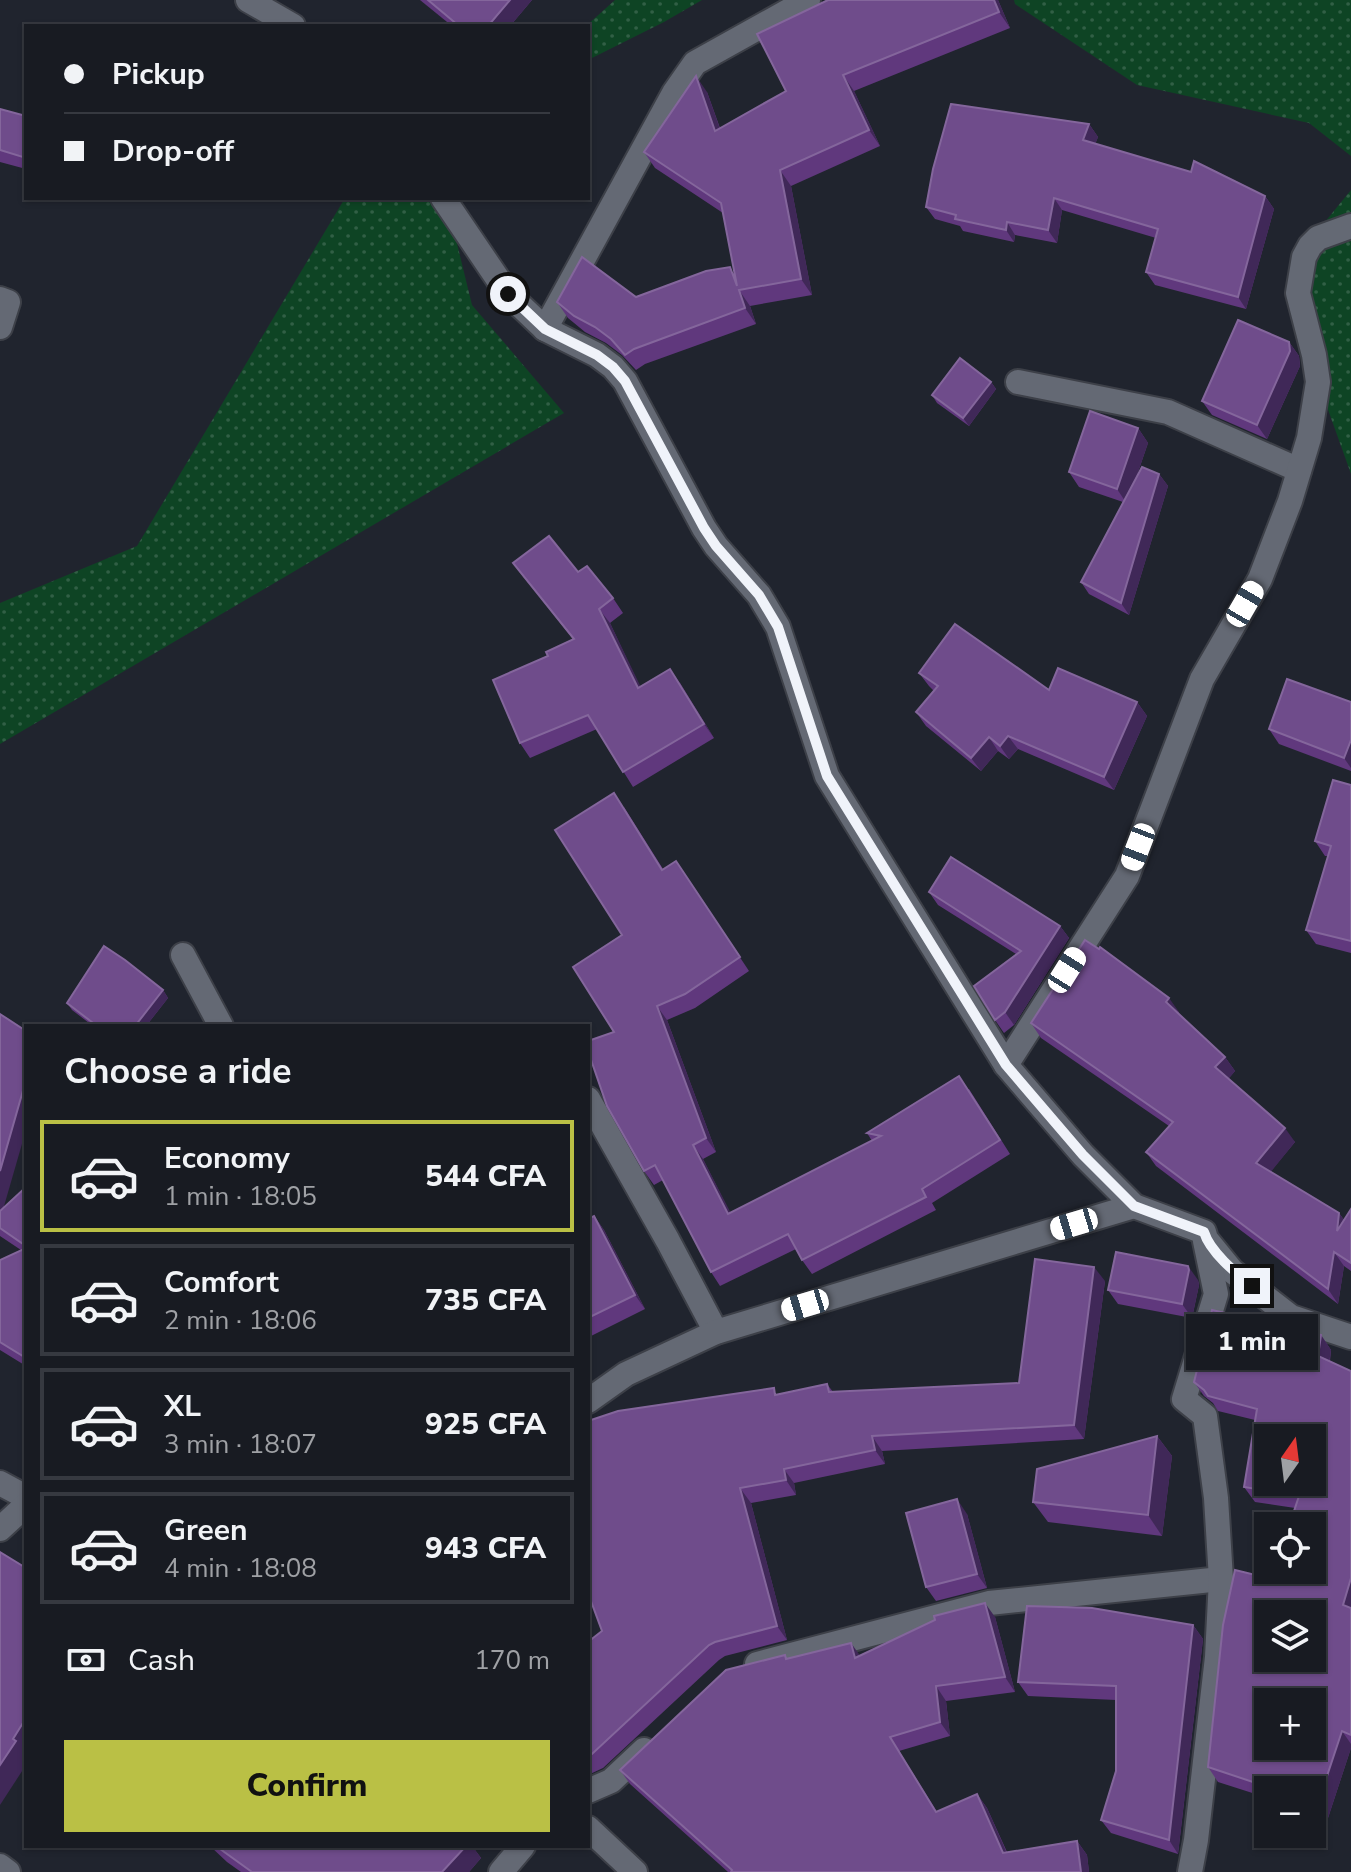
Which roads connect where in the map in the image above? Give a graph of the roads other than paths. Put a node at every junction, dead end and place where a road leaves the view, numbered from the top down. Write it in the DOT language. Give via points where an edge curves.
graph roads {
  1 [pos="248,0"];
  2 [pos="808,0"];
  3 [pos="290,24"];
  4 [pos="444,200"];
  5 [pos="1351,226"];
  6 [pos="0,299"];
  7 [pos="0,327"];
  8 [pos="545,329"];
  9 [pos="1018,382"];
  10 [pos="1299,470"];
  11 [pos="183,955"];
  12 [pos="220,1024"];
  13 [pos="1006,1065"];
  14 [pos="590,1103"];
  15 [pos="1134,1206"];
  16 [pos="1204,1232"];
  17 [pos="716,1332"];
  18 [pos="1351,1337"];
  19 [pos="590,1400"];
  20 [pos="0,1483"];
  21 [pos="24,1496"];
  22 [pos="24,1507"];
  23 [pos="0,1529"];
  24 [pos="1221,1579"];
  25 [pos="729,1671"];
  26 [pos="665,1731"];
  27 [pos="590,1790"];
  28 [pos="590,1830"];
  29 [pos="521,1848"];
  30 [pos="0,1866"];
  31 [pos="8,1872"];
  32 [pos="501,1872"];
  33 [pos="635,1872"];
  34 [pos="1190,1872"];
  1 -- 3 [label="street"];
  2 -- 8 [label="street" via="695,63"];
  4 -- 8 [label="street" via="508,294"];
  5 -- 10 [label="street" via="1318,238 1304,257 1298,293 1318,382"];
  6 -- 7 [label="street" via="8,302"];
  8 -- 13 [label="street" via="597,355 625,381 704,528 778,627 827,776"];
  9 -- 10 [label="street" via="1168,412"];
  10 -- 13 [label="street" via="1260,579 1197,691 1127,876"];
  11 -- 12 [label="street"];
  13 -- 15 [label="street"];
  14 -- 17 [label="street"];
  15 -- 16 [label="street"];
  15 -- 17 [label="street"];
  16 -- 18 [label="street" via="1232,1271 1291,1317"];
  16 -- 24 [label="street" via="1216,1294 1184,1399 1205,1416"];
  17 -- 19 [label="street" via="626,1374"];
  20 -- 21 [label="street"];
  22 -- 23 [label="street"];
  24 -- 25 [label="street" via="989,1603"];
  24 -- 34 [label="street" via="1217,1657"];
  26 -- 27 [label="street" via="611,1781"];
  28 -- 33 [label="street"];
  29 -- 32 [label="street"];
  30 -- 31 [label="street"];
}
